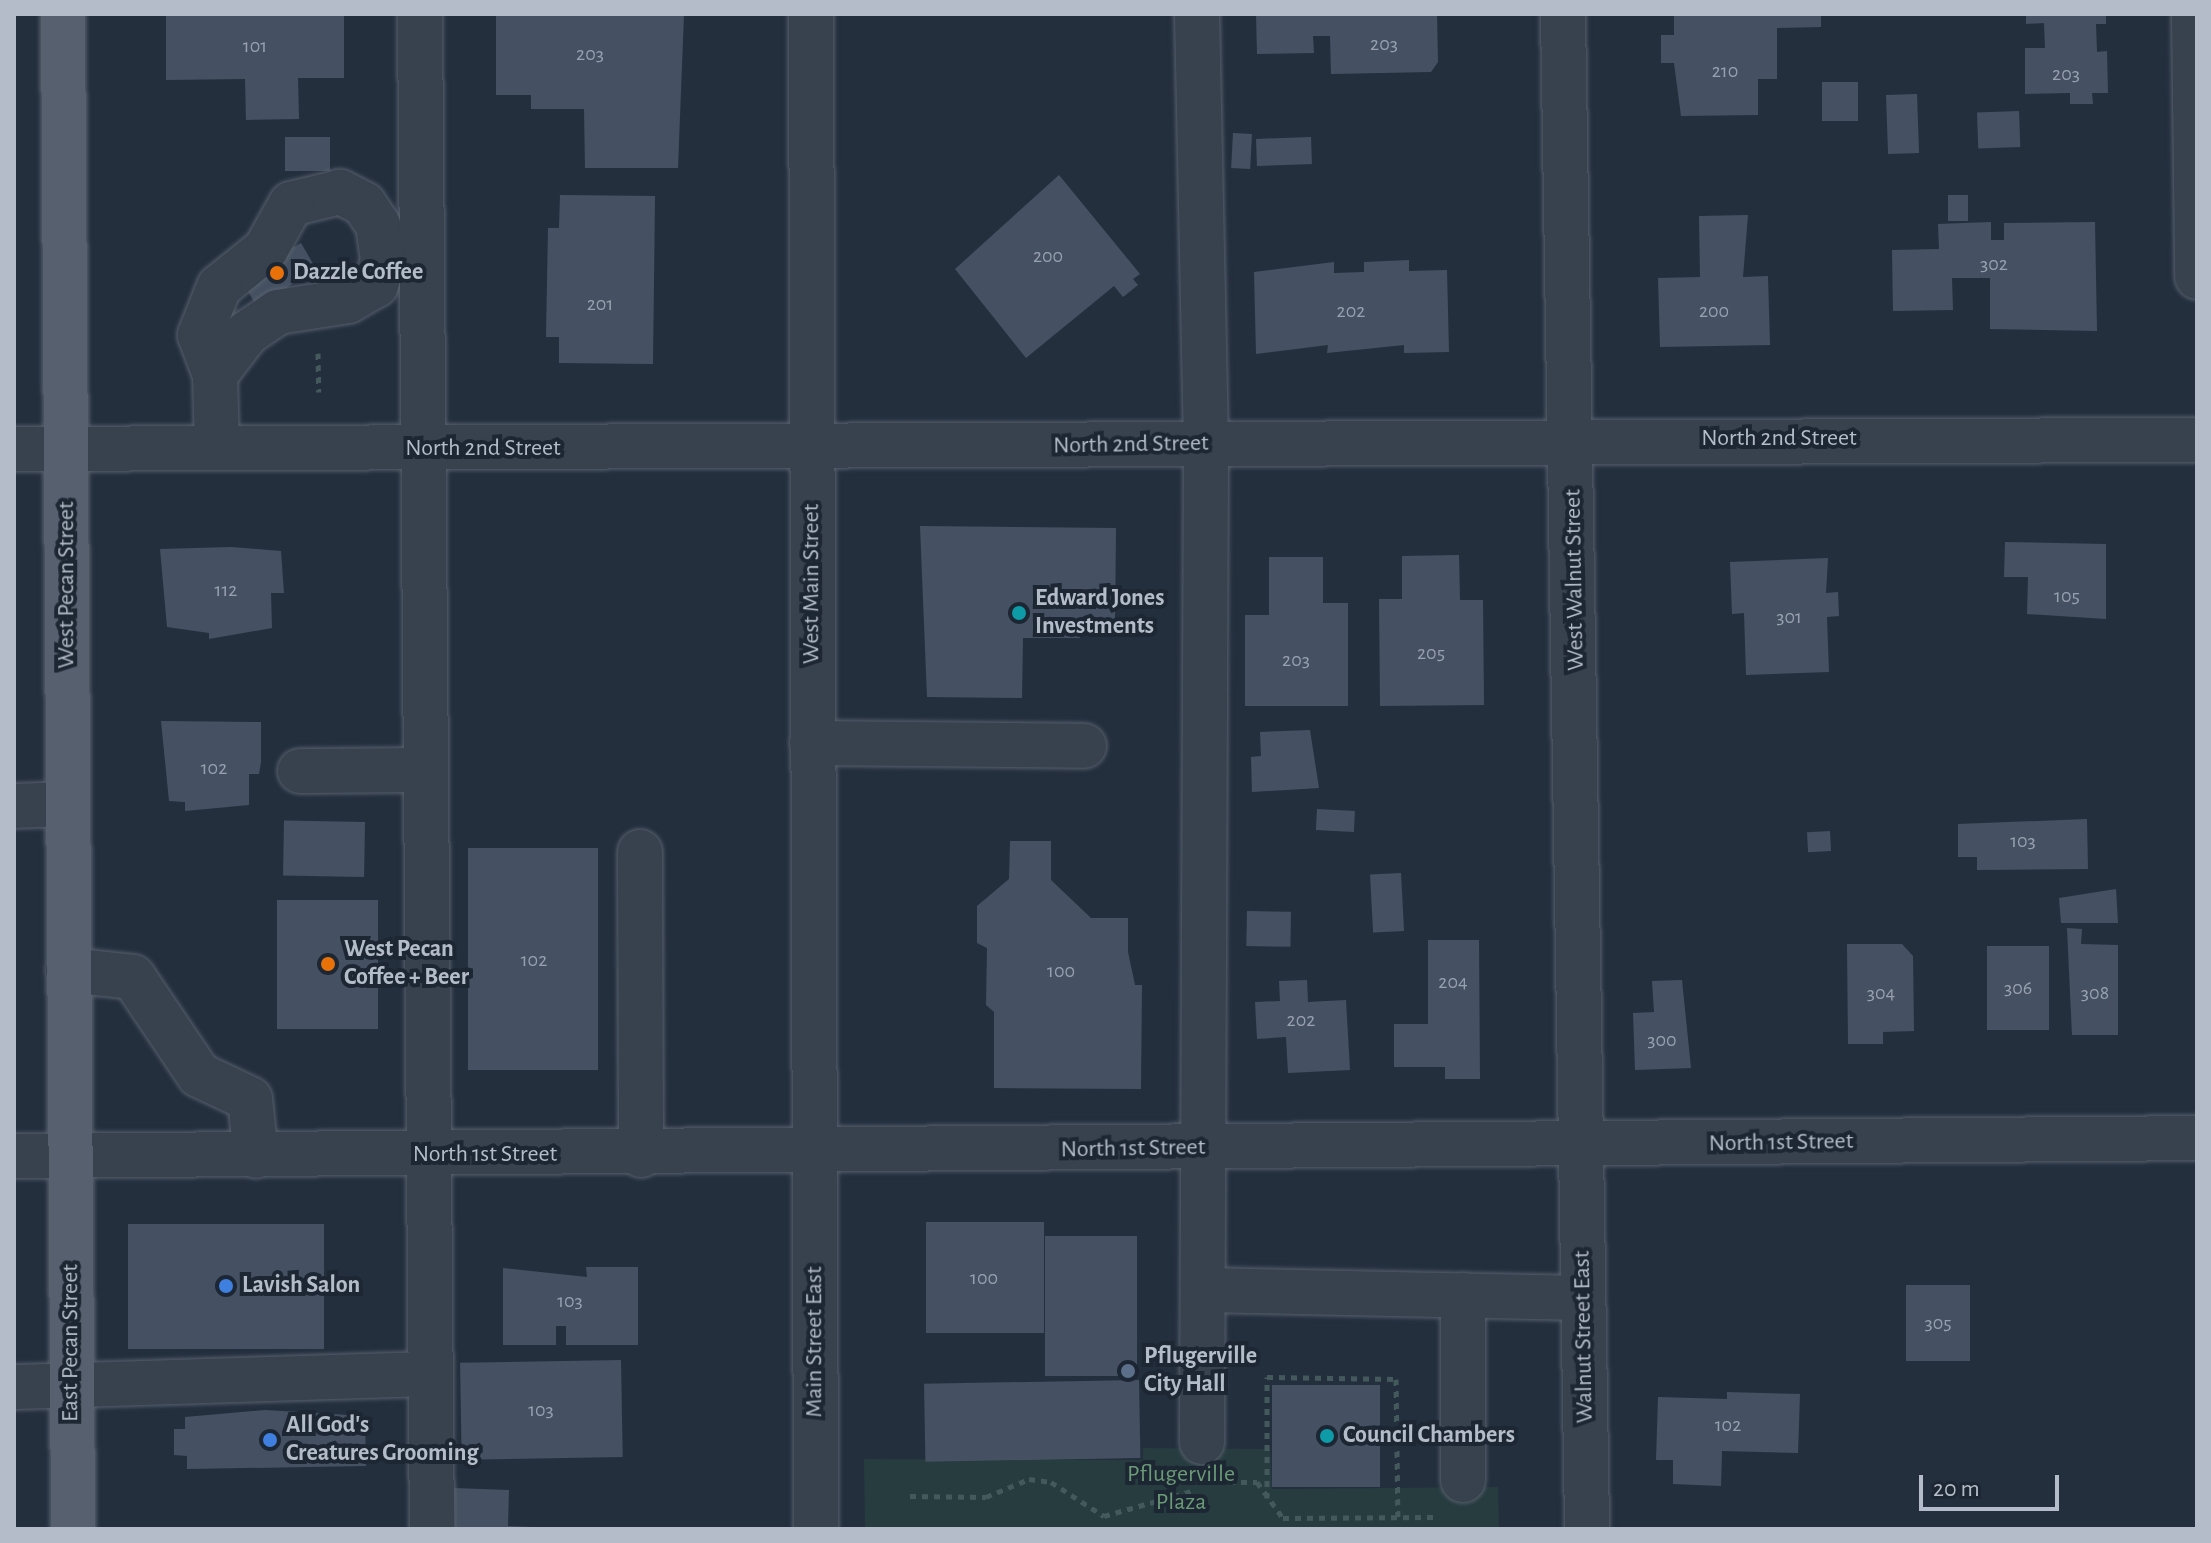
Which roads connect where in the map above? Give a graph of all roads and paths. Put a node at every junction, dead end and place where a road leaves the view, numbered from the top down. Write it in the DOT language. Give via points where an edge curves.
graph roads {
  1 [pos="63,14"];
  2 [pos="420,14"];
  3 [pos="811,14"];
  4 [pos="1197,14"];
  5 [pos="1563,14"];
  6 [pos="2194,14"];
  7 [pos="2197,277"];
  8 [pos="215,375"];
  9 [pos="1574,439"];
  10 [pos="2197,440"];
  11 [pos="1206,444"];
  12 [pos="66,447"];
  13 [pos="217,448"];
  14 [pos="811,448"];
  15 [pos="14,449"];
  16 [pos="423,449"];
  17 [pos="812,743"];
  18 [pos="1084,746"];
  19 [pos="426,770"];
  20 [pos="300,771"];
  21 [pos="68,804"];
  22 [pos="14,806"];
  23 [pos="640,852"];
  24 [pos="68,970"];
  25 [pos="2197,1138"];
  26 [pos="1580,1146"];
  27 [pos="1206,1148"];
  28 [pos="813,1154"];
  29 [pos="429,1155"];
  30 [pos="641,1155"];
  31 [pos="14,1156"];
  32 [pos="70,1156"];
  33 [pos="256,1156"];
  34 [pos="1203,1290"];
  35 [pos="1463,1295"];
  36 [pos="1583,1298"];
  37 [pos="430,1374"];
  38 [pos="72,1381"];
  39 [pos="14,1387"];
  40 [pos="1202,1442"];
  41 [pos="1214,1485"];
  42 [pos="1199,1489"];
  43 [pos="910,1496"];
  44 [pos="1453,1498"];
  45 [pos="1266,1499"];
  46 [pos="1398,1517"];
  47 [pos="73,1529"];
  48 [pos="432,1529"];
  49 [pos="816,1529"];
  50 [pos="1587,1529"];
  1 -- 12 [label="main road, West Pecan Street"];
  2 -- 16 [label="street"];
  3 -- 14 [label="street, West Main Street"];
  4 -- 11 [label="street"];
  5 -- 9 [label="street, West Walnut Street"];
  6 -- 7 [label="street"];
  8 -- 8 [label="street" via="247,333 278,312 348,301 376,285 383,260 378,225 364,204 340,192 291,204 266,249 219,287 200,335"];
  8 -- 13 [label="street"];
  9 -- 10 [label="street, North 2nd Street"];
  9 -- 11 [label="street, North 2nd Street"];
  9 -- 26 [label="street, West Walnut Street"];
  11 -- 14 [label="street, North 2nd Street"];
  11 -- 27 [label="street"];
  12 -- 13 [label="street, North 2nd Street"];
  12 -- 15 [label="street, North 2nd Street"];
  12 -- 21 [label="main road, West Pecan Street"];
  13 -- 16 [label="street, North 2nd Street"];
  14 -- 16 [label="street, North 2nd Street"];
  14 -- 17 [label="street, West Main Street"];
  16 -- 19 [label="street"];
  17 -- 18 [label="street"];
  17 -- 28 [label="street, West Main Street"];
  19 -- 20 [label="street"];
  19 -- 29 [label="street"];
  21 -- 22 [label="street"];
  21 -- 24 [label="main road, West Pecan Street"];
  23 -- 30 [label="street"];
  24 -- 32 [label="main road, West Pecan Street"];
  24 -- 33 [label="street" via="133,977 199,1075 250,1099"];
  25 -- 26 [label="street, North 1st Street"];
  26 -- 27 [label="street, North 1st Street"];
  26 -- 36 [label="street, Walnut Street East"];
  27 -- 28 [label="street, North 1st Street"];
  27 -- 34 [label="street"];
  28 -- 30 [label="street, North 1st Street"];
  28 -- 49 [label="street, Main Street East"];
  29 -- 30 [label="street, North 1st Street"];
  29 -- 33 [label="street, North 1st Street"];
  29 -- 37 [label="street"];
  31 -- 32 [label="street, North 1st Street"];
  32 -- 33 [label="street, North 1st Street"];
  32 -- 38 [label="main road, East Pecan Street"];
  34 -- 35 [label="street"];
  34 -- 40 [label="street"];
  35 -- 36 [label="street"];
  35 -- 44 [label="street"];
  36 -- 50 [label="street, Walnut Street East"];
  37 -- 38 [label="street"];
  37 -- 48 [label="street"];
  38 -- 39 [label="street"];
  38 -- 47 [label="main road, East Pecan Street"];
  41 -- 45 [label="path" via="1257,1482"];
  42 -- 43 [label="path" via="1104,1516 1051,1482 1029,1479 986,1497"];
  44 -- 46 [label="path"];
  45 -- 46 [label="path" via="1283,1518"];
  45 -- 46 [label="path" via="1267,1377 1396,1379"];
}
